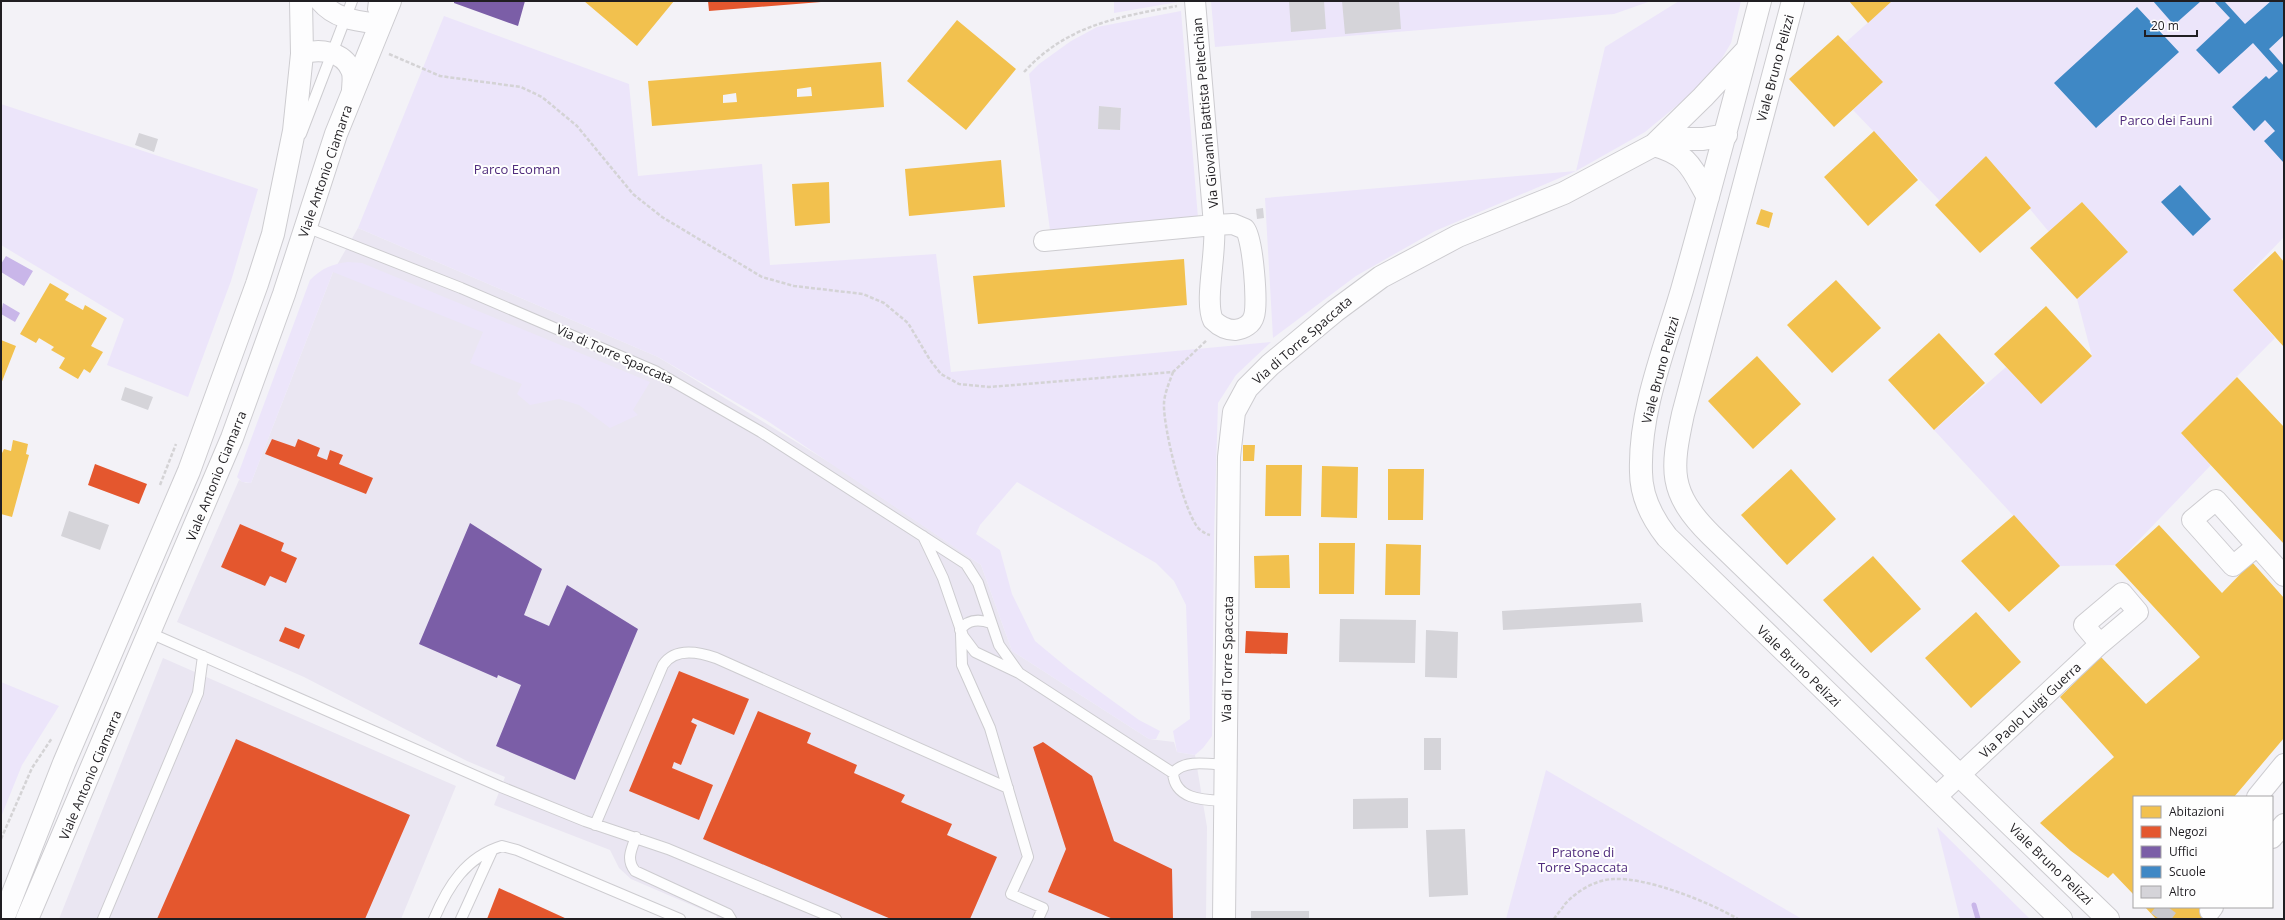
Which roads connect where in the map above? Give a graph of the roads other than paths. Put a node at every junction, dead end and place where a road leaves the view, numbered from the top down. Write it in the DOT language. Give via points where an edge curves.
graph roads {
  1 [pos="301,1"];
  2 [pos="320,1"];
  3 [pos="374,1"];
  4 [pos="390,1"];
  5 [pos="1760,1"];
  6 [pos="1793,1"];
  7 [pos="1196,2"];
  8 [pos="349,10"];
  9 [pos="381,24"];
  10 [pos="1748,49"];
  11 [pos="331,53"];
  12 [pos="302,54"];
  13 [pos="352,91"];
  14 [pos="1672,127"];
  15 [pos="1726,135"];
  16 [pos="1755,142"];
  17 [pos="1654,145"];
  18 [pos="287,171"];
  19 [pos="1708,196"];
  20 [pos="1214,225"];
  21 [pos="306,227"];
  22 [pos="1044,241"];
  23 [pos="923,536"];
  24 [pos="2257,546"];
  25 [pos="2284,576"];
  26 [pos="991,623"];
  27 [pos="960,630"];
  28 [pos="150,634"];
  29 [pos="2100,644"];
  30 [pos="203,656"];
  31 [pos="1019,673"];
  32 [pos="2284,764"];
  33 [pos="1226,765"];
  34 [pos="1173,773"];
  35 [pos="1960,776"];
  36 [pos="1008,788"];
  37 [pos="2258,796"];
  38 [pos="1935,798"];
  39 [pos="1225,801"];
  40 [pos="2284,824"];
  41 [pos="595,825"];
  42 [pos="636,837"];
  43 [pos="2273,837"];
  44 [pos="492,851"];
  45 [pos="30,854"];
  46 [pos="1,882"];
  47 [pos="40,892"];
  48 [pos="3,919"];
  49 [pos="27,919"];
  50 [pos="38,919"];
  51 [pos="103,919"];
  52 [pos="434,919"];
  53 [pos="461,919"];
  54 [pos="680,919"];
  55 [pos="731,919"];
  56 [pos="836,919"];
  57 [pos="1038,919"];
  58 [pos="1224,919"];
  59 [pos="2061,919"];
  60 [pos="2108,919"];
  1 -- 12 [label="street, Viale Antonio Ciamarra"];
  2 -- 8 [label="street" via="333,13"];
  3 -- 9 [label="lane" via="373,9"];
  4 -- 9 [label="street, Viale Antonio Ciamarra"];
  5 -- 10 [label="street, Viale Bruno Pelizzi"];
  6 -- 16 [label="street, Viale Bruno Pelizzi"];
  7 -- 20 [label="street, Via Giovanni Battista Peltechian"];
  8 -- 9 [label="street"];
  8 -- 11 [label="lane, Viale Antonio Ciamarra"];
  9 -- 13 [label="street, Viale Antonio Ciamarra"];
  10 -- 14 [label="street, Via di Torre Spaccata"];
  10 -- 15 [label="street, Viale Bruno Pelizzi"];
  11 -- 12 [label="street" via="316,50"];
  11 -- 13 [label="street" via="344,60 352,71"];
  11 -- 18 [label="lane, Viale Antonio Ciamarra"];
  12 -- 18 [label="street, Viale Antonio Ciamarra"];
  13 -- 21 [label="street, Viale Antonio Ciamarra"];
  14 -- 15 [label="street" via="1701,128"];
  14 -- 17 [label="street, Via di Torre Spaccata"];
  15 -- 16 [label="street, Via di Torre Spaccata"];
  15 -- 17 [label="street, Via di Torre Spaccata" via="1703,139 1674,139"];
  15 -- 19 [label="street, Viale Bruno Pelizzi"];
  16 -- 35 [label="street, Viale Bruno Pelizzi" via="1683,414 1675,461 1678,490 1696,520"];
  17 -- 19 [label="street" via="1672,150 1686,160"];
  17 -- 33 [label="street, Via di Torre Spaccata" via="1564,192 1458,236 1400,266 1356,294 1270,365 1247,388 1234,412 1229,457"];
  18 -- 45 [label="street, Viale Antonio Ciamarra" via="268,250 205,428 64,763"];
  19 -- 38 [label="street, Viale Bruno Pelizzi" via="1649,407 1641,464 1642,488 1648,507 1658,526 1673,543"];
  20 -- 20 [label="street, Via Giovanni Battista Peltechian" via="1215,249 1210,305 1212,317 1220,326 1235,330 1247,326 1254,317 1256,306 1251,245 1245,228 1233,224"];
  20 -- 22 [label="street, Via Giovanni Battista Peltechian"];
  21 -- 23 [label="lane, Via di Torre Spaccata" via="454,285 655,371 761,432"];
  21 -- 28 [label="street, Viale Antonio Ciamarra" via="232,438"];
  23 -- 26 [label="lane, Via di Torre Spaccata" via="960,560 973,573"];
  23 -- 27 [label="lane, Via di Torre Spaccata" via="943,578"];
  24 -- 25 [label="street"];
  26 -- 27 [label="lane" via="983,620 970,622"];
  26 -- 31 [label="lane, Via di Torre Spaccata" via="1003,653"];
  27 -- 31 [label="lane, Via di Torre Spaccata" via="967,644 981,656"];
  27 -- 36 [label="lane" via="962,665 990,728"];
  28 -- 30 [label="lane"];
  28 -- 47 [label="street, Viale Antonio Ciamarra"];
  29 -- 35 [label="street, Via Paolo Luigi Guerra"];
  30 -- 41 [label="lane" via="501,787"];
  30 -- 51 [label="lane" via="198,693"];
  31 -- 34 [label="lane, Via di Torre Spaccata"];
  32 -- 37 [label="street"];
  33 -- 34 [label="lane" via="1186,764"];
  33 -- 39 [label="street, Via di Torre Spaccata"];
  34 -- 39 [label="lane" via="1176,786 1189,796"];
  35 -- 38 [label="street"];
  35 -- 60 [label="street, Viale Bruno Pelizzi"];
  36 -- 41 [label="lane" via="716,658 688,652 667,658 663,665"];
  36 -- 57 [label="lane" via="1028,857 1011,894 1043,908"];
  38 -- 59 [label="street, Viale Bruno Pelizzi"];
  39 -- 58 [label="street, Via di Torre Spaccata"];
  40 -- 43 [label="street"];
  41 -- 42 [label="lane"];
  42 -- 55 [label="lane" via="629,858 635,872 728,914"];
  42 -- 56 [label="lane"];
  44 -- 52 [label="lane" via="470,862 460,872 441,902"];
  44 -- 53 [label="lane"];
  44 -- 54 [label="lane" via="502,846 509,847"];
  45 -- 46 [label="street"];
  45 -- 48 [label="street, Viale Antonio Ciamarra"];
  47 -- 49 [label="street, Viale Antonio Ciamarra"];
  47 -- 50 [label="street"];
}
